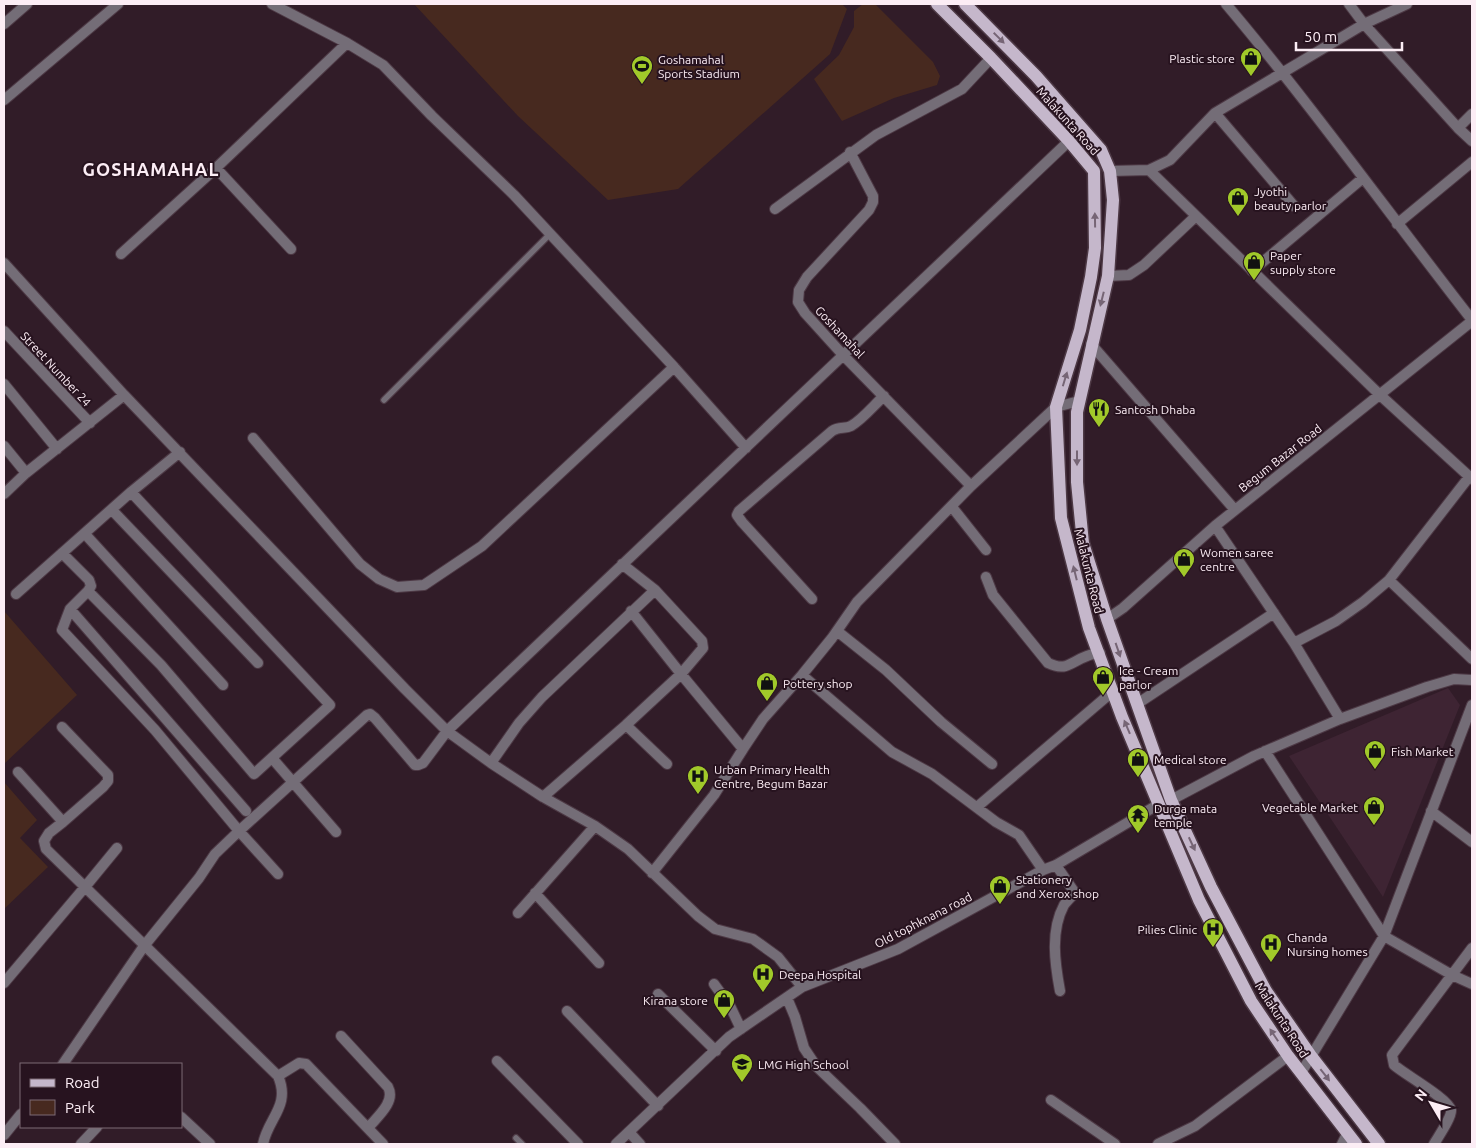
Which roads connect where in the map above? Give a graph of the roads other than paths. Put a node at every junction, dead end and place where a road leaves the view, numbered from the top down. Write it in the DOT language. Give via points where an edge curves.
graph roads {
  1 [pos="27,4"];
  2 [pos="118,4"];
  3 [pos="272,4"];
  4 [pos="937,4"];
  5 [pos="965,4"];
  6 [pos="1226,4"];
  7 [pos="1349,4"];
  8 [pos="1407,4"];
  9 [pos="4,24"];
  10 [pos="1364,24"];
  11 [pos="347,43"];
  12 [pos="991,58"];
  13 [pos="1283,72"];
  14 [pos="4,100"];
  15 [pos="1215,113"];
  16 [pos="1472,114"];
  17 [pos="1458,128"];
  18 [pos="1069,141"];
  19 [pos="1472,141"];
  20 [pos="850,152"];
  21 [pos="1472,162"];
  22 [pos="216,168"];
  23 [pos="1149,170"];
  24 [pos="1110,171"];
  25 [pos="1363,178"];
  26 [pos="1294,206"];
  27 [pos="775,209"];
  28 [pos="1196,216"];
  29 [pos="1397,224"];
  30 [pos="550,234"];
  31 [pos="1095,248"];
  32 [pos="291,249"];
  33 [pos="1110,249"];
  34 [pos="121,254"];
  35 [pos="4,263"];
  36 [pos="1252,271"];
  37 [pos="1108,276"];
  38 [pos="1472,320"];
  39 [pos="4,331"];
  40 [pos="1091,344"];
  41 [pos="843,356"];
  42 [pos="674,367"];
  43 [pos="4,384"];
  44 [pos="124,395"];
  45 [pos="1380,395"];
  46 [pos="884,396"];
  47 [pos="384,400"];
  48 [pos="1079,401"];
  49 [pos="1056,407"];
  50 [pos="90,423"];
  51 [pos="253,438"];
  52 [pos="4,446"];
  53 [pos="746,448"];
  54 [pos="57,449"];
  55 [pos="180,452"];
  56 [pos="26,473"];
  57 [pos="1471,478"];
  58 [pos="972,486"];
  59 [pos="131,492"];
  60 [pos="4,494"];
  61 [pos="952,507"];
  62 [pos="112,510"];
  63 [pos="1235,510"];
  64 [pos="1214,526"];
  65 [pos="85,534"];
  66 [pos="986,550"];
  67 [pos="62,553"];
  68 [pos="622,564"];
  69 [pos="986,578"];
  70 [pos="1389,580"];
  71 [pos="655,590"];
  72 [pos="88,591"];
  73 [pos="16,594"];
  74 [pos="812,599"];
  75 [pos="70,609"];
  76 [pos="631,611"];
  77 [pos="1274,613"];
  78 [pos="1107,619"];
  79 [pos="1089,628"];
  80 [pos="837,631"];
  81 [pos="1294,643"];
  82 [pos="1100,653"];
  83 [pos="1472,659"];
  84 [pos="258,663"];
  85 [pos="682,674"];
  86 [pos="802,675"];
  87 [pos="1472,680"];
  88 [pos="223,685"];
  89 [pos="1114,693"];
  90 [pos="1137,704"];
  91 [pos="1472,705"];
  92 [pos="1340,719"];
  93 [pos="626,724"];
  94 [pos="62,727"];
  95 [pos="447,731"];
  96 [pos="743,749"];
  97 [pos="1265,751"];
  98 [pos="272,758"];
  99 [pos="491,763"];
  100 [pos="668,764"];
  101 [pos="992,764"];
  102 [pos="18,772"];
  103 [pos="292,783"];
  104 [pos="543,797"];
  105 [pos="1165,802"];
  106 [pos="977,807"];
  107 [pos="246,811"];
  108 [pos="1432,811"];
  109 [pos="63,822"];
  110 [pos="595,826"];
  111 [pos="239,831"];
  112 [pos="336,832"];
  113 [pos="1472,842"];
  114 [pos="117,848"];
  115 [pos="1056,865"];
  116 [pos="1043,870"];
  117 [pos="652,873"];
  118 [pos="278,874"];
  119 [pos="85,887"];
  120 [pos="535,894"];
  121 [pos="518,912"];
  122 [pos="1384,936"];
  123 [pos="144,946"];
  124 [pos="1472,948"];
  125 [pos="599,963"];
  126 [pos="1452,975"];
  127 [pos="4,983"];
  128 [pos="714,984"];
  129 [pos="1472,984"];
  130 [pos="802,987"];
  131 [pos="1060,991"];
  132 [pos="658,994"];
  133 [pos="787,998"];
  134 [pos="567,1011"];
  135 [pos="741,1029"];
  136 [pos="342,1036"];
  137 [pos="716,1051"];
  138 [pos="1288,1056"];
  139 [pos="1311,1056"];
  140 [pos="497,1061"];
  141 [pos="64,1063"];
  142 [pos="1301,1073"];
  143 [pos="278,1076"];
  144 [pos="1051,1100"];
  145 [pos="658,1106"];
  146 [pos="20,1115"];
  147 [pos="182,1118"];
  148 [pos="96,1128"];
  149 [pos="368,1128"];
  150 [pos="630,1133"];
  151 [pos="4,1135"];
  152 [pos="516,1138"];
  153 [pos="1345,1139"];
  154 [pos="262,1143"];
  155 [pos="81,1144"];
  156 [pos="210,1144"];
  157 [pos="383,1144"];
  158 [pos="522,1144"];
  159 [pos="578,1144"];
  160 [pos="616,1144"];
  161 [pos="640,1144"];
  162 [pos="895,1144"];
  163 [pos="1115,1144"];
  164 [pos="1158,1144"];
  165 [pos="1356,1144"];
  166 [pos="1379,1144"];
  167 [pos="1434,1144"];
  1 -- 9 [label="street"];
  2 -- 14 [label="street"];
  3 -- 11 [label="street"];
  4 -- 12 [label="main road, Malakunta Road"];
  5 -- 24 [label="main road, one-way" via="1036,76 1101,150"];
  6 -- 13 [label="street"];
  7 -- 10 [label="street"];
  8 -- 10 [label="street"];
  10 -- 13 [label="street"];
  10 -- 17 [label="street"];
  11 -- 22 [label="street"];
  11 -- 30 [label="street" via="383,65"];
  12 -- 18 [label="main road, Malakunta Road"];
  12 -- 20 [label="street" via="962,89 876,134"];
  13 -- 15 [label="street"];
  13 -- 25 [label="street"];
  15 -- 23 [label="street" via="1170,160"];
  15 -- 26 [label="street"];
  16 -- 17 [label="street"];
  17 -- 19 [label="street"];
  31 -- 18 [label="main road, Malakunta Road, one-way" via="1094,172"];
  18 -- 41 [label="street"];
  20 -- 27 [label="street"];
  20 -- 41 [label="street, Goshamahal" via="873,196 873,202 807,278 799,290 798,302"];
  21 -- 29 [label="street"];
  22 -- 32 [label="street"];
  22 -- 34 [label="street"];
  23 -- 24 [label="street"];
  23 -- 28 [label="street"];
  24 -- 33 [label="main road" via="1113,200"];
  25 -- 29 [label="street"];
  25 -- 36 [label="street"];
  28 -- 36 [label="street"];
  28 -- 37 [label="street" via="1144,265 1129,275"];
  29 -- 38 [label="street"];
  30 -- 42 [label="street"];
  30 -- 47 [label="lane"];
  31 -- 33 [label="main road"];
  49 -- 31 [label="main road, Malakunta Road, one-way" via="1082,323"];
  33 -- 37 [label="main road"];
  35 -- 44 [label="street"];
  36 -- 45 [label="street"];
  37 -- 40 [label="main road, one-way"];
  38 -- 45 [label="street, Begum Bazar Road"];
  39 -- 50 [label="street, Street Number 24"];
  40 -- 48 [label="main road"];
  40 -- 63 [label="street"];
  41 -- 46 [label="street, Goshamahal"];
  41 -- 53 [label="street"];
  42 -- 51 [label="street" via="482,546 424,585 397,587 379,580 360,564"];
  42 -- 53 [label="street"];
  43 -- 54 [label="street"];
  44 -- 50 [label="street"];
  44 -- 55 [label="street"];
  45 -- 57 [label="street"];
  45 -- 63 [label="street, Begum Bazar Road"];
  46 -- 58 [label="street, Goshamahal"];
  46 -- 74 [label="street" via="856,422 847,427 837,427 739,511 739,518"];
  48 -- 49 [label="street"];
  48 -- 78 [label="main road, one-way" via="1077,482 1083,543"];
  49 -- 58 [label="street"];
  79 -- 49 [label="main road, Malakunta Road, one-way" via="1061,518"];
  50 -- 54 [label="street"];
  52 -- 56 [label="street"];
  53 -- 68 [label="street"];
  54 -- 56 [label="street"];
  55 -- 59 [label="street"];
  55 -- 95 [label="street"];
  56 -- 60 [label="street"];
  57 -- 70 [label="street"];
  58 -- 61 [label="street"];
  59 -- 62 [label="street"];
  59 -- 98 [label="street" via="330,705"];
  61 -- 66 [label="street"];
  61 -- 80 [label="street" via="857,602"];
  62 -- 65 [label="street"];
  62 -- 84 [label="street"];
  63 -- 64 [label="street, Begum Bazar Road"];
  64 -- 77 [label="street"];
  64 -- 78 [label="street, Begum Bazar Road"];
  65 -- 67 [label="street"];
  65 -- 88 [label="street"];
  67 -- 72 [label="street" via="89,580 91,586"];
  67 -- 73 [label="street"];
  68 -- 71 [label="street"];
  68 -- 95 [label="street"];
  69 -- 82 [label="street" via="993,595 1048,663 1058,668"];
  70 -- 81 [label="street" via="1336,621"];
  70 -- 83 [label="street"];
  71 -- 76 [label="street"];
  71 -- 85 [label="street" via="702,641 703,648"];
  72 -- 75 [label="street"];
  72 -- 98 [label="street" via="161,665 254,774"];
  75 -- 107 [label="street"];
  75 -- 111 [label="street" via="62,630 155,730"];
  76 -- 85 [label="street"];
  76 -- 99 [label="street" via="542,697"];
  77 -- 81 [label="street"];
  77 -- 90 [label="street"];
  78 -- 79 [label="main road"];
  78 -- 90 [label="main road, one-way"];
  79 -- 82 [label="main road, Malakunta Road"];
  80 -- 86 [label="street"];
  80 -- 101 [label="street"];
  81 -- 92 [label="street"];
  82 -- 89 [label="main road, Malakunta Road"];
  85 -- 93 [label="street"];
  85 -- 96 [label="street"];
  86 -- 96 [label="street" via="763,719"];
  86 -- 106 [label="street" via="892,752 932,774"];
  87 -- 92 [label="street, Old tophknana road" via="1454,679"];
  105 -- 89 [label="main road, Malakunta Road, one-way" via="1122,717"];
  89 -- 106 [label="street"];
  90 -- 105 [label="main road"];
  91 -- 108 [label="street"];
  92 -- 97 [label="street, Old tophknana road"];
  93 -- 100 [label="street"];
  93 -- 104 [label="street"];
  94 -- 109 [label="street" via="108,775 103,787"];
  95 -- 99 [label="street"];
  95 -- 103 [label="street" via="423,763 418,765 375,718 367,715"];
  96 -- 117 [label="street" via="714,795"];
  97 -- 105 [label="street, Old tophknana road"];
  97 -- 122 [label="street"];
  98 -- 103 [label="street"];
  99 -- 104 [label="street"];
  102 -- 109 [label="street"];
  103 -- 111 [label="street"];
  103 -- 112 [label="street"];
  104 -- 110 [label="street"];
  105 -- 115 [label="street, Old tophknana road"];
  138 -- 105 [label="main road, Malakunta Road, one-way" via="1246,992 1199,900"];
  105 -- 139 [label="main road, one-way" via="1266,991"];
  106 -- 116 [label="street" via="1019,836"];
  108 -- 113 [label="street"];
  108 -- 122 [label="street"];
  109 -- 119 [label="street" via="49,833 44,842 46,849"];
  110 -- 117 [label="street" via="628,849"];
  110 -- 120 [label="street"];
  111 -- 118 [label="street"];
  111 -- 123 [label="street" via="215,854"];
  114 -- 119 [label="street"];
  115 -- 116 [label="street, Old tophknana road"];
  115 -- 131 [label="street" via="1075,893 1064,905 1056,929 1054,963"];
  116 -- 130 [label="street, Old tophknana road" via="898,949"];
  117 -- 130 [label="street" via="715,929 753,938 778,957"];
  119 -- 123 [label="street"];
  119 -- 127 [label="street"];
  120 -- 121 [label="street"];
  120 -- 125 [label="street"];
  122 -- 126 [label="street"];
  122 -- 139 [label="street"];
  123 -- 141 [label="street"];
  123 -- 143 [label="street"];
  124 -- 126 [label="street"];
  126 -- 129 [label="street"];
  126 -- 167 [label="street" via="1392,1055 1394,1065 1449,1105 1450,1117"];
  128 -- 135 [label="street"];
  130 -- 133 [label="street, Old tophknana road"];
  132 -- 137 [label="street"];
  133 -- 135 [label="street, Old tophknana road"];
  133 -- 162 [label="street" via="804,1048 816,1066"];
  134 -- 145 [label="street"];
  135 -- 137 [label="street, Old tophknana road"];
  136 -- 149 [label="street" via="391,1093 390,1101"];
  137 -- 145 [label="street, Old tophknana road"];
  138 -- 142 [label="main road, Malakunta Road"];
  138 -- 164 [label="street" via="1195,1126"];
  139 -- 142 [label="street"];
  139 -- 166 [label="main road, one-way"];
  140 -- 159 [label="street"];
  142 -- 153 [label="main road, Malakunta Road"];
  143 -- 149 [label="street" via="298,1063 306,1064"];
  143 -- 154 [label="street" via="283,1095"];
  144 -- 163 [label="street"];
  145 -- 150 [label="street, Old tophknana road"];
  146 -- 151 [label="street"];
  147 -- 156 [label="street"];
  148 -- 155 [label="street"];
  149 -- 157 [label="street"];
  150 -- 160 [label="street, Old tophknana road"];
  150 -- 161 [label="street"];
  152 -- 158 [label="lane"];
  153 -- 165 [label="main road, Malakunta Road"];
}
